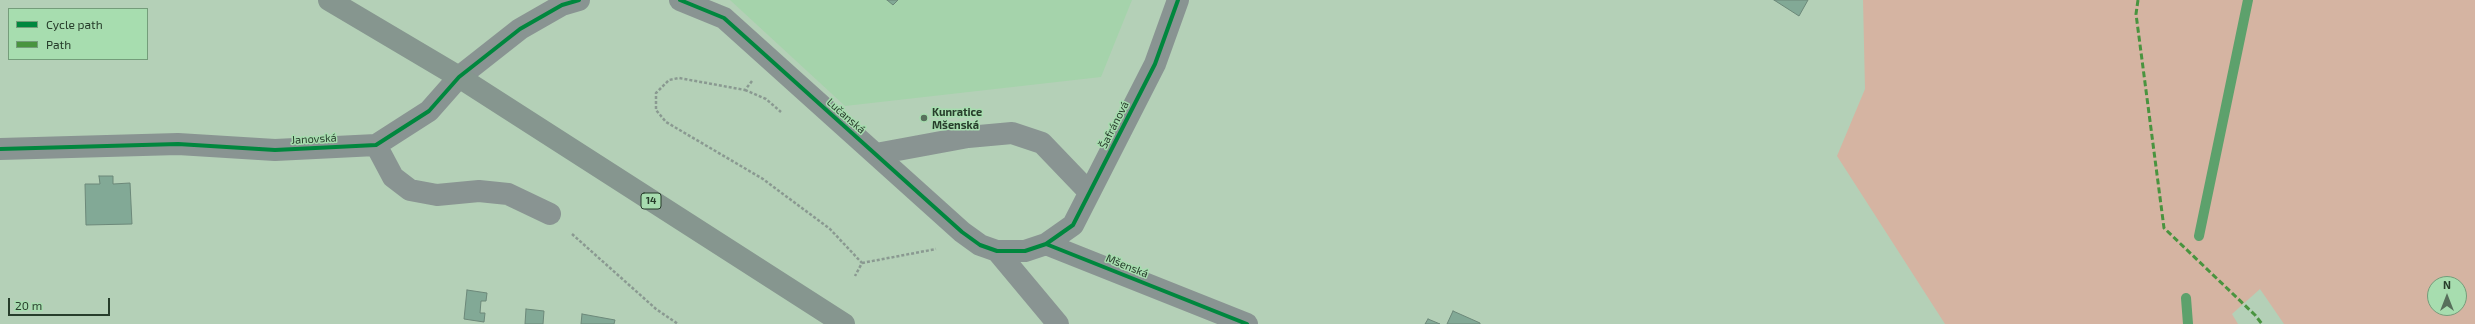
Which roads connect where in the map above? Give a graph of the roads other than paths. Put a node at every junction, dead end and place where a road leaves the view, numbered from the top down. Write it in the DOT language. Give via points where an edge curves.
graph roads {
  1 [pos="329,0"];
  2 [pos="579,0"];
  3 [pos="680,0"];
  4 [pos="1178,0"];
  5 [pos="459,77"];
  6 [pos="376,145"];
  7 [pos="0,149"];
  8 [pos="876,154"];
  9 [pos="1089,192"];
  10 [pos="550,214"];
  11 [pos="1046,244"];
  12 [pos="997,251"];
  13 [pos="844,324"];
  14 [pos="1058,324"];
  15 [pos="1247,324"];
  1 -- 5 [label="main road, 14"];
  2 -- 5 [label="street" via="562,5 520,29"];
  3 -- 8 [label="street, Lučanská" via="724,18"];
  4 -- 9 [label="street, Šafránová" via="1155,64"];
  5 -- 6 [label="street" via="428,111"];
  5 -- 13 [label="main road, 14"];
  6 -- 7 [label="street, Janovská" via="275,150 178,144"];
  6 -- 10 [label="street" via="393,177 410,190 437,195 479,191 508,194"];
  8 -- 9 [label="street" via="968,137 1012,133 1042,143"];
  8 -- 12 [label="street, Lučanská" via="962,232"];
  9 -- 11 [label="street, Šafránová" via="1073,225"];
  11 -- 12 [label="street" via="1025,251"];
  11 -- 15 [label="street, Mšenská"];
  12 -- 14 [label="street, Lučanská"];
}
